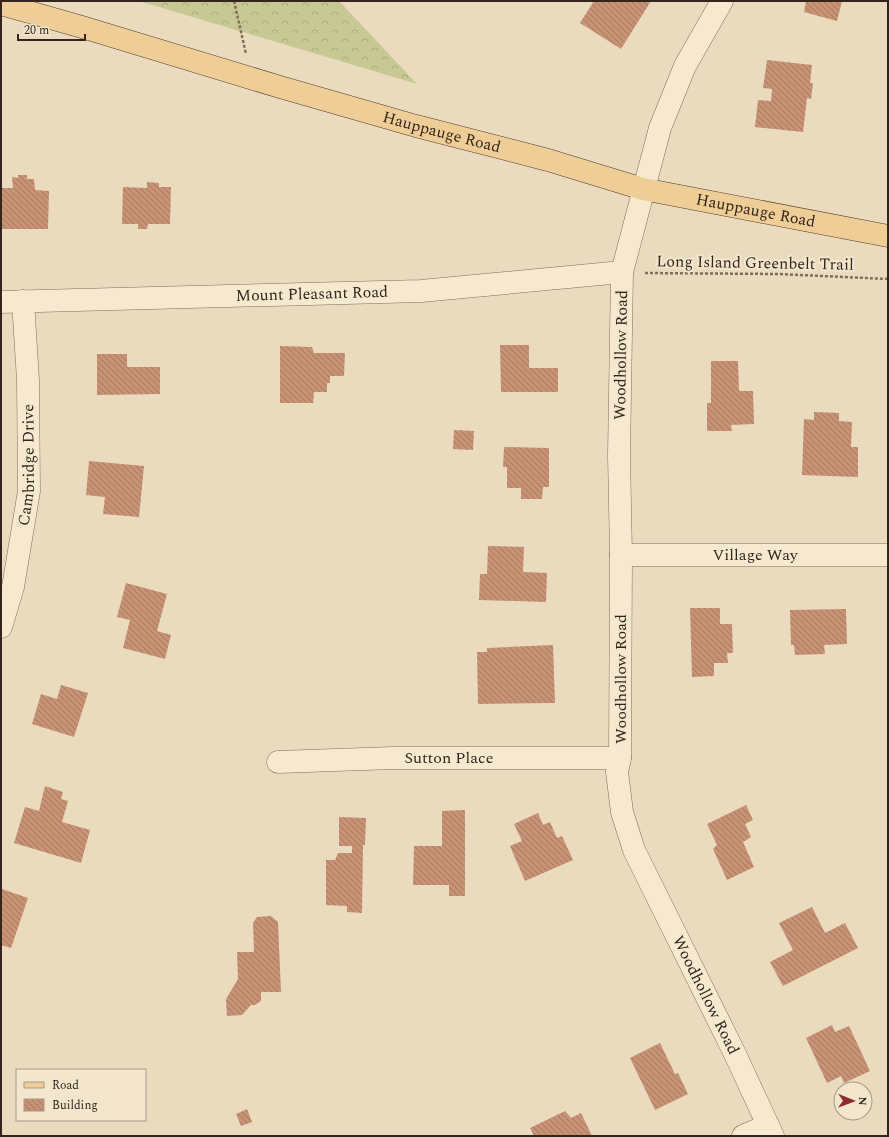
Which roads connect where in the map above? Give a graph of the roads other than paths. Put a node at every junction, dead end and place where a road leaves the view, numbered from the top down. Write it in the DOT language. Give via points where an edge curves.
graph roads {
  1 [pos="722,1"];
  2 [pos="1,4"];
  3 [pos="643,189"];
  4 [pos="888,236"];
  5 [pos="622,272"];
  6 [pos="23,301"];
  7 [pos="1,302"];
  8 [pos="621,555"];
  9 [pos="888,555"];
  10 [pos="1,626"];
  11 [pos="620,758"];
  12 [pos="278,762"];
  13 [pos="770,1130"];
  14 [pos="743,1136"];
  1 -- 3 [label="street, Woodhollow Road" via="685,66 660,128"];
  2 -- 3 [label="main road, Hauppauge Road" via="416,126 548,160"];
  3 -- 4 [label="main road, Hauppauge Road"];
  3 -- 5 [label="street, Woodhollow Road"];
  5 -- 6 [label="street, Mount Pleasant Road" via="421,291"];
  5 -- 8 [label="street, Woodhollow Road" via="619,455"];
  6 -- 7 [label="street, Mount Pleasant Road"];
  6 -- 10 [label="street, Cambridge Drive" via="28,380 29,491 13,587"];
  8 -- 9 [label="street, Village Way"];
  8 -- 11 [label="street, Woodhollow Road"];
  11 -- 12 [label="street, Sutton Place" via="401,758"];
  11 -- 13 [label="street, Woodhollow Road" via="617,772 622,812 634,850"];
  13 -- 14 [label="street"];
}
